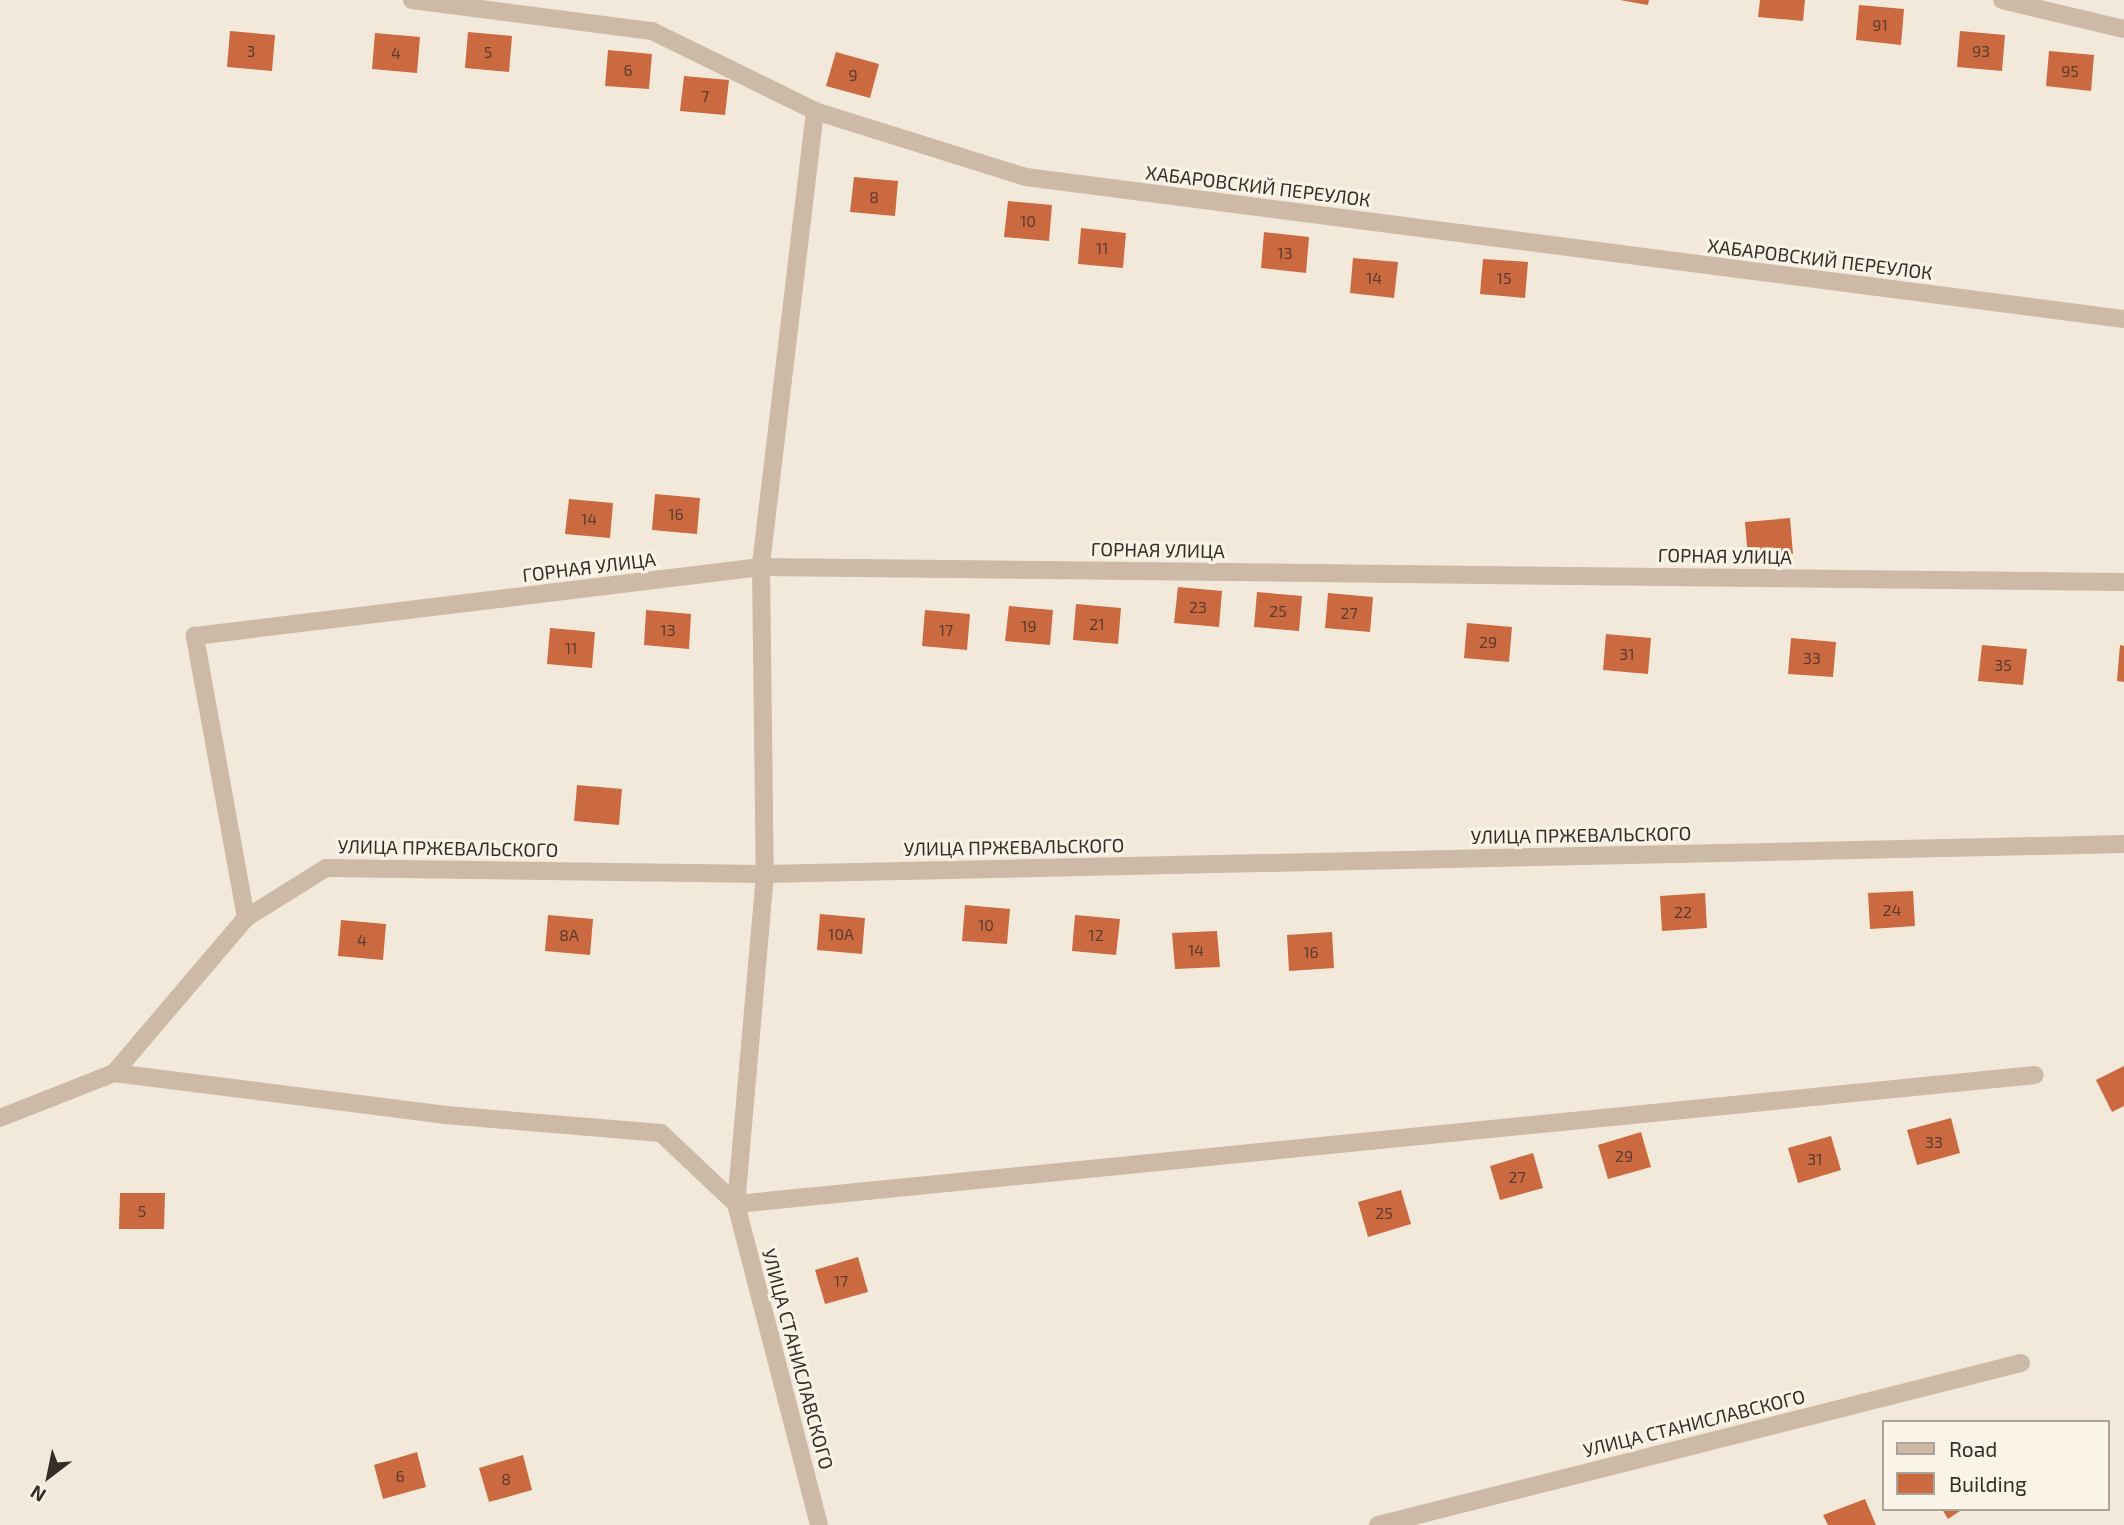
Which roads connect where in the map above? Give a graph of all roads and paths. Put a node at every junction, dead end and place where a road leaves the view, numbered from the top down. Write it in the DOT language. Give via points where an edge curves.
graph roads {
  1 [pos="412,0"];
  2 [pos="2002,0"];
  3 [pos="2124,30"];
  4 [pos="815,111"];
  5 [pos="2124,319"];
  6 [pos="761,567"];
  7 [pos="2124,582"];
  8 [pos="2124,845"];
  9 [pos="765,874"];
  10 [pos="246,918"];
  11 [pos="114,1073"];
  12 [pos="2035,1075"];
  13 [pos="0,1118"];
  14 [pos="736,1204"];
  15 [pos="2021,1363"];
  16 [pos="819,1525"];
  17 [pos="1378,1525"];
  1 -- 4 [label="street, ХАБАРОВСКИЙ ПЕРЕУЛОК" via="652,31"];
  2 -- 3 [label="street"];
  4 -- 5 [label="street, ХАБАРОВСКИЙ ПЕРЕУЛОК" via="1026,177"];
  4 -- 6 [label="street"];
  6 -- 7 [label="street, ГОРНАЯ УЛИЦА"];
  6 -- 9 [label="street"];
  6 -- 10 [label="street, ГОРНАЯ УЛИЦА" via="195,636"];
  8 -- 9 [label="street, УЛИЦА ПРЖЕВАЛЬСКОГО"];
  9 -- 10 [label="street, УЛИЦА ПРЖЕВАЛЬСКОГО" via="326,868"];
  9 -- 14 [label="street"];
  10 -- 11 [label="street, УЛИЦА ПРЖЕВАЛЬСКОГО"];
  11 -- 13 [label="street, УЛИЦА ПРЖЕВАЛЬСКОГО"];
  11 -- 14 [label="street" via="446,1115 661,1133"];
  12 -- 14 [label="street"];
  14 -- 16 [label="street, УЛИЦА СТАНИСЛАВСКОГО"];
  15 -- 17 [label="street, УЛИЦА СТАНИСЛАВСКОГО"];
}
